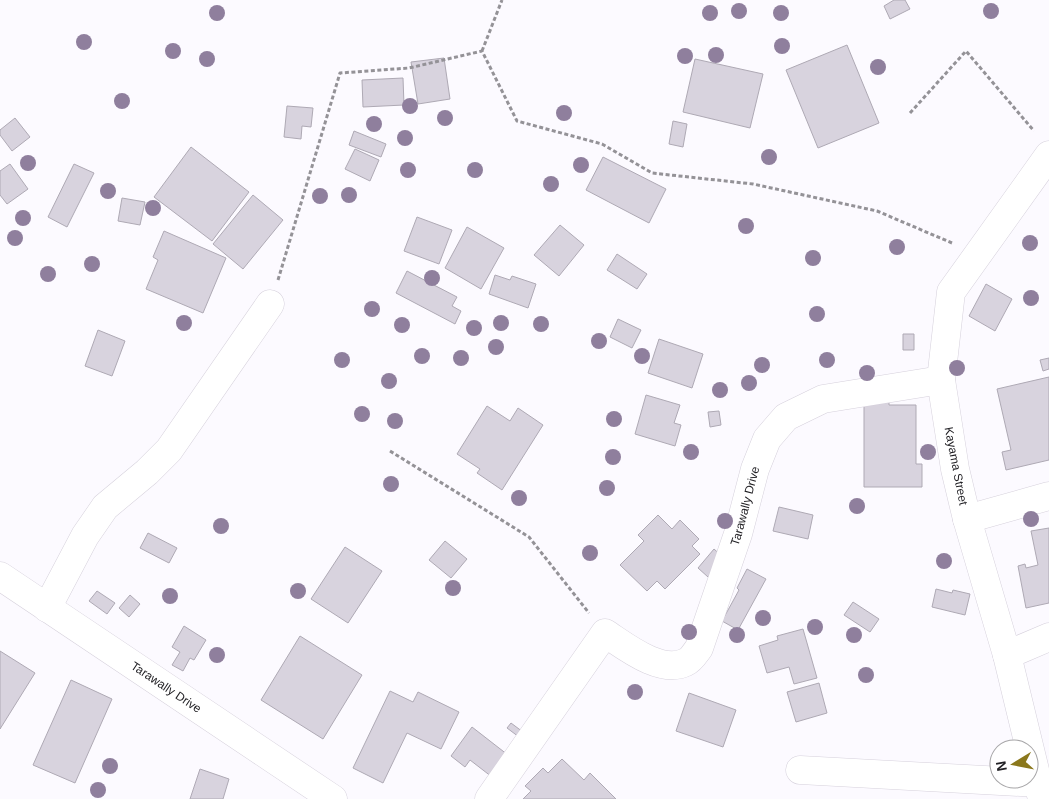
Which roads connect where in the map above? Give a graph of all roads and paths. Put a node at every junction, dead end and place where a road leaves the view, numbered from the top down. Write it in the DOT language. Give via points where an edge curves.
graph roads {
  1 [pos="502,0"];
  2 [pos="482,51"];
  3 [pos="910,113"];
  4 [pos="1043,144"];
  5 [pos="977,254"];
  6 [pos="270,304"];
  7 [pos="941,380"];
  8 [pos="390,451"];
  9 [pos="1049,496"];
  10 [pos="967,519"];
  11 [pos="0,576"];
  12 [pos="47,608"];
  13 [pos="605,633"];
  14 [pos="1049,637"];
  15 [pos="1007,655"];
  16 [pos="800,770"];
  17 [pos="1041,791"];
  18 [pos="333,799"];
  19 [pos="489,799"];
  1 -- 2 [label="path"];
  2 -- 5 [label="path" via="517,121 602,144 652,174 753,184 877,211"];
  2 -- 6 [label="path" via="409,68 340,72"];
  3 -- 4 [label="path" via="966,52"];
  4 -- 5 [label="street, Kayama Street"];
  5 -- 7 [label="street, Kayama Street" via="951,292"];
  6 -- 12 [label="street" via="168,450 105,507 85,536"];
  7 -- 10 [label="street, Kayama Street" via="955,469"];
  7 -- 13 [label="street, Tarawally Drive" via="823,399 786,417 767,439 699,648 686,662 669,666 651,662"];
  8 -- 13 [label="path" via="529,537"];
  9 -- 10 [label="street"];
  10 -- 15 [label="street, Kayama Street"];
  11 -- 12 [label="street, Tarawally Drive"];
  12 -- 18 [label="street, Tarawally Drive"];
  13 -- 19 [label="street"];
  14 -- 15 [label="street"];
  15 -- 17 [label="street, Kayama Street"];
  16 -- 17 [label="street"];
}
